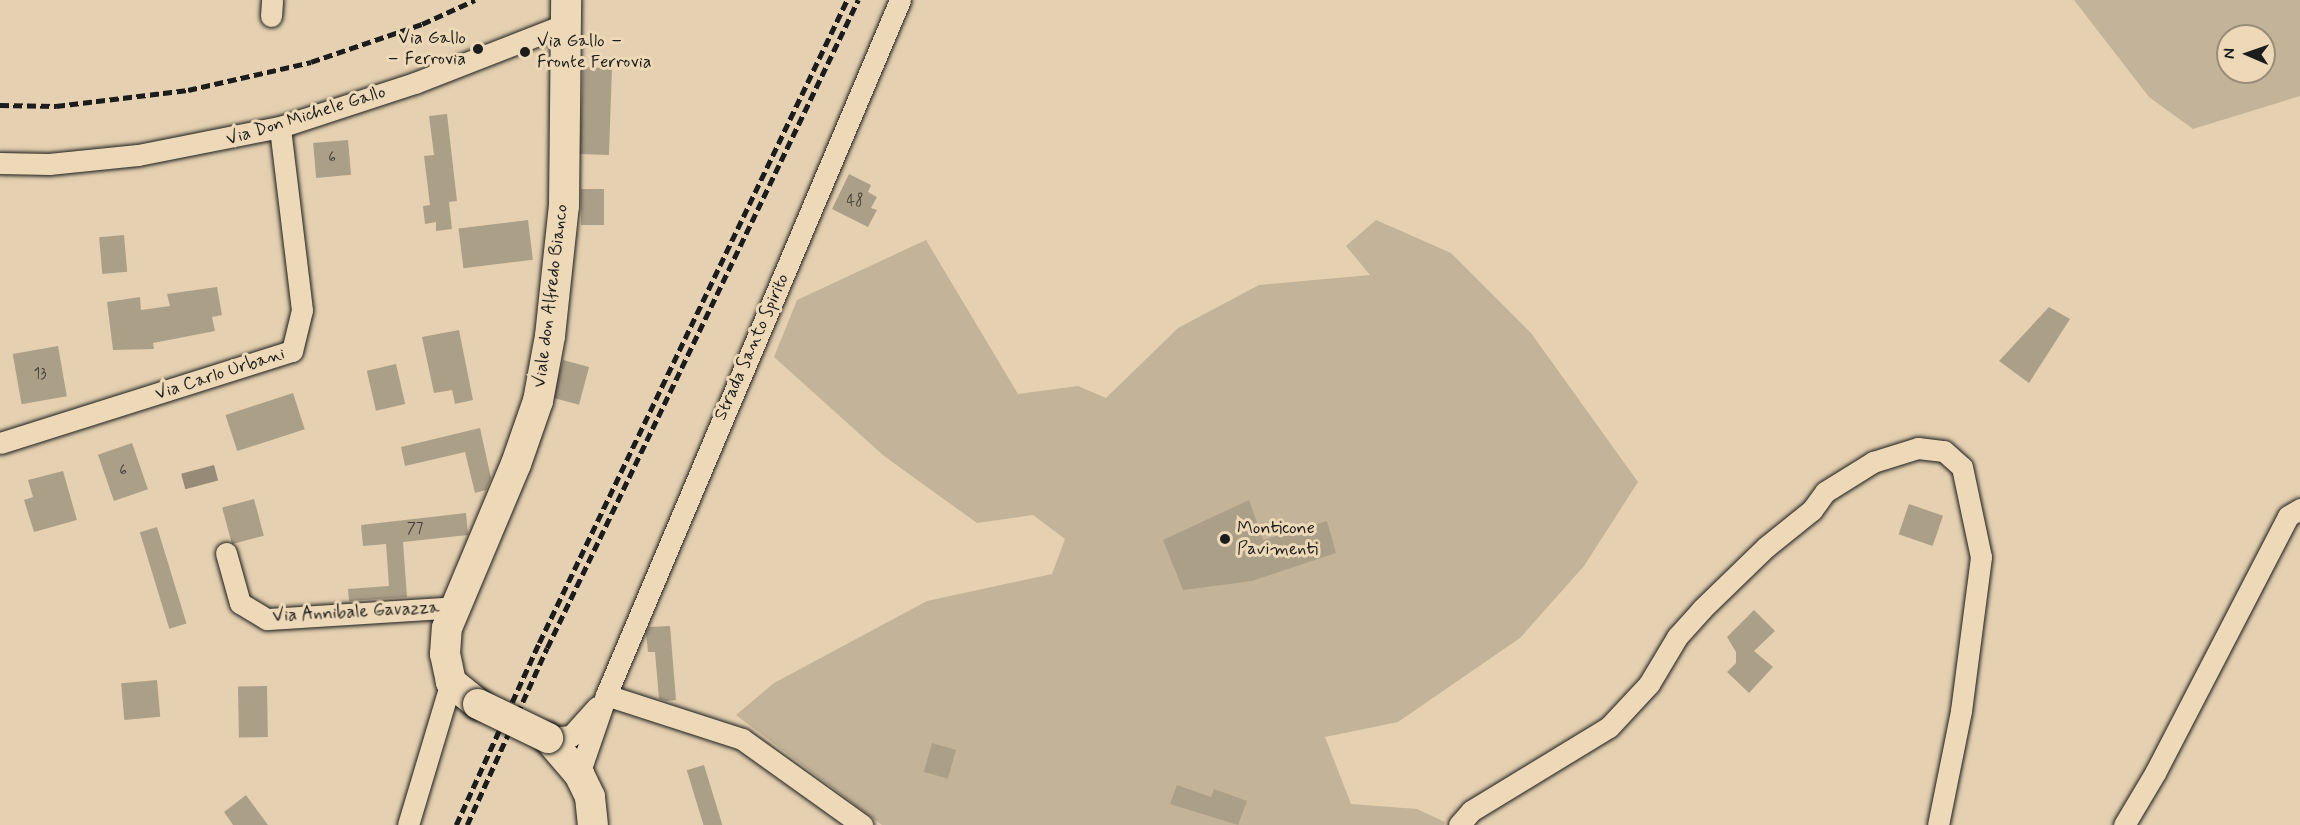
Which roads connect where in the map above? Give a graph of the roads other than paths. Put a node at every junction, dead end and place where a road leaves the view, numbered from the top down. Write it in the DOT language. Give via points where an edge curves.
graph roads {
  1 [pos="900,0"];
  2 [pos="566,12"];
  3 [pos="280,127"];
  4 [pos="0,163"];
  5 [pos="0,443"];
  6 [pos="2300,509"];
  7 [pos="226,553"];
  8 [pos="457,607"];
  9 [pos="451,682"];
  10 [pos="606,694"];
  11 [pos="548,738"];
  12 [pos="582,780"];
  13 [pos="408,825"];
  14 [pos="593,825"];
  15 [pos="862,825"];
  16 [pos="1459,825"];
  17 [pos="1938,825"];
  18 [pos="2124,825"];
  1 -- 10 [label="street, Strada Santo Spirito"];
  2 -- 3 [label="street, Via Don Michele Gallo" via="415,83"];
  2 -- 8 [label="street, Viale don Alfredo Bianco" via="564,206 538,401"];
  3 -- 4 [label="street, Via Don Michele Gallo" via="138,155 49,164"];
  3 -- 5 [label="street, Via Carlo Urbani" via="302,310 292,351"];
  6 -- 18 [label="street" via="2288,516 2155,773"];
  7 -- 8 [label="street, Via Annibale Gavazza" via="240,603 267,619"];
  8 -- 9 [label="street, Viale don Alfredo Bianco" via="447,628 445,654"];
  9 -- 11 [label="street, bridge" via="478,704"];
  9 -- 13 [label="street, Viale don Alfredo Bianco"];
  10 -- 11 [label="street, Strada Santo Spirito" via="571,736"];
  10 -- 12 [label="street, Strada Santo Spirito"];
  10 -- 15 [label="street" via="742,739"];
  11 -- 12 [label="street"];
  12 -- 14 [label="street"];
  16 -- 17 [label="street" via="1478,806 1609,727 1649,684 1677,637 1702,609 1783,532 1812,510 1825,492 1873,462 1918,448 1944,451 1962,466 1981,557 1961,711"];
}
